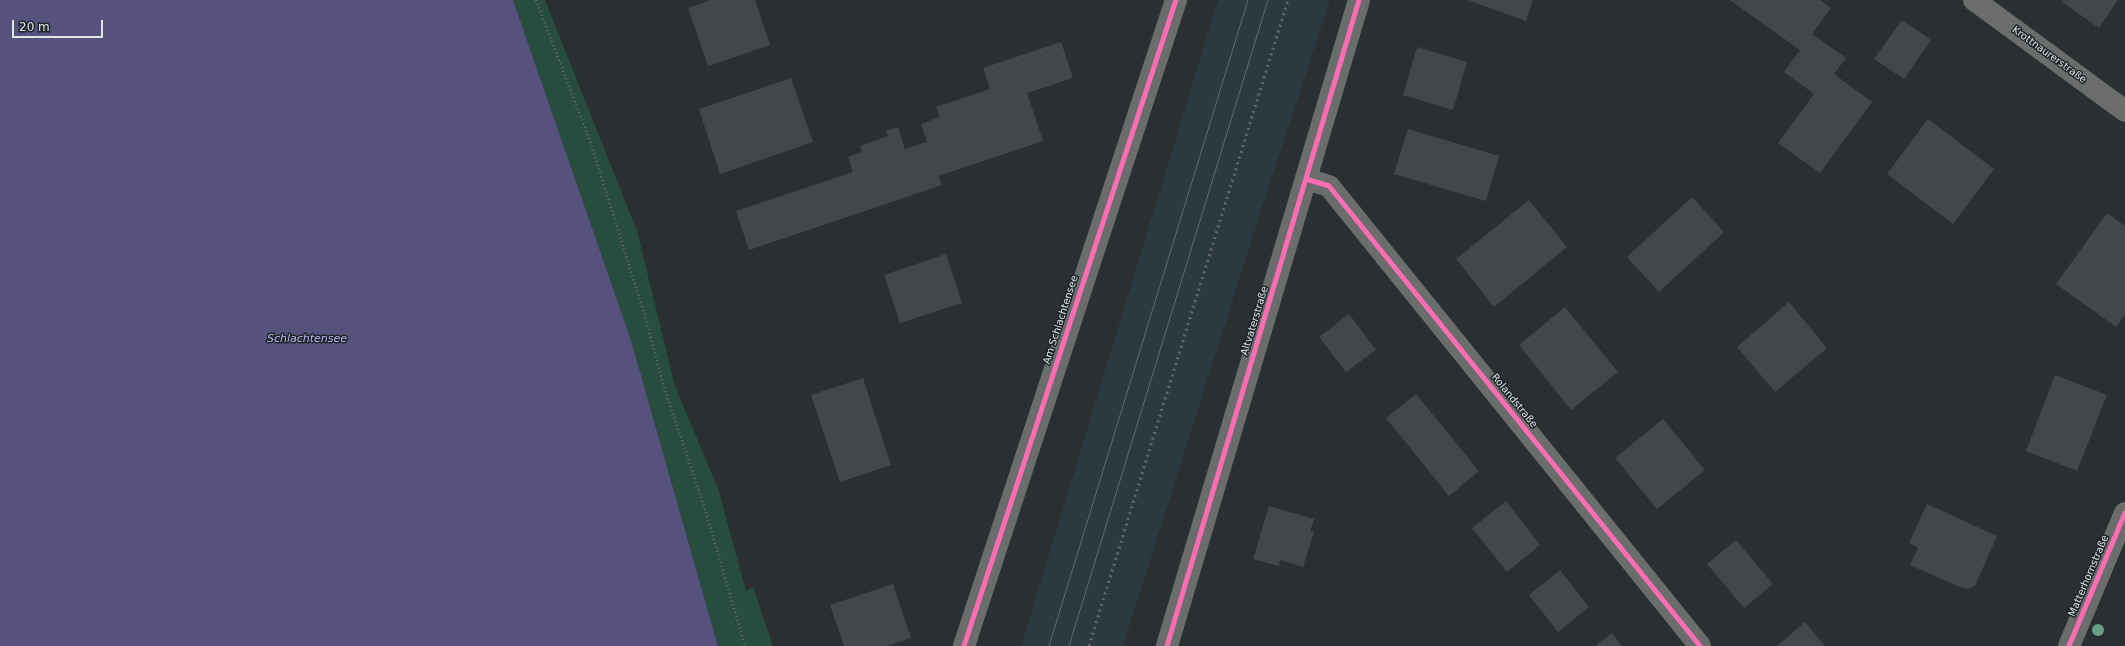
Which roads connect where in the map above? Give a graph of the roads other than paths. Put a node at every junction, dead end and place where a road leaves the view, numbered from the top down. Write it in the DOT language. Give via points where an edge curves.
graph roads {
  1 [pos="1176,0"];
  2 [pos="1359,0"];
  3 [pos="1974,0"];
  4 [pos="2125,111"];
  5 [pos="1306,179"];
  6 [pos="2125,513"];
  7 [pos="964,646"];
  8 [pos="1167,646"];
  9 [pos="1700,646"];
  10 [pos="2069,646"];
  1 -- 7 [label="street, Am Schlachtensee"];
  2 -- 5 [label="street, Altvaterstraße"];
  3 -- 4 [label="street, Krottnaurerstraße"];
  5 -- 8 [label="street, Altvaterstraße"];
  5 -- 9 [label="street, Rolandstraße" via="1329,186"];
  6 -- 10 [label="street, Matterhornstraße"];
}
